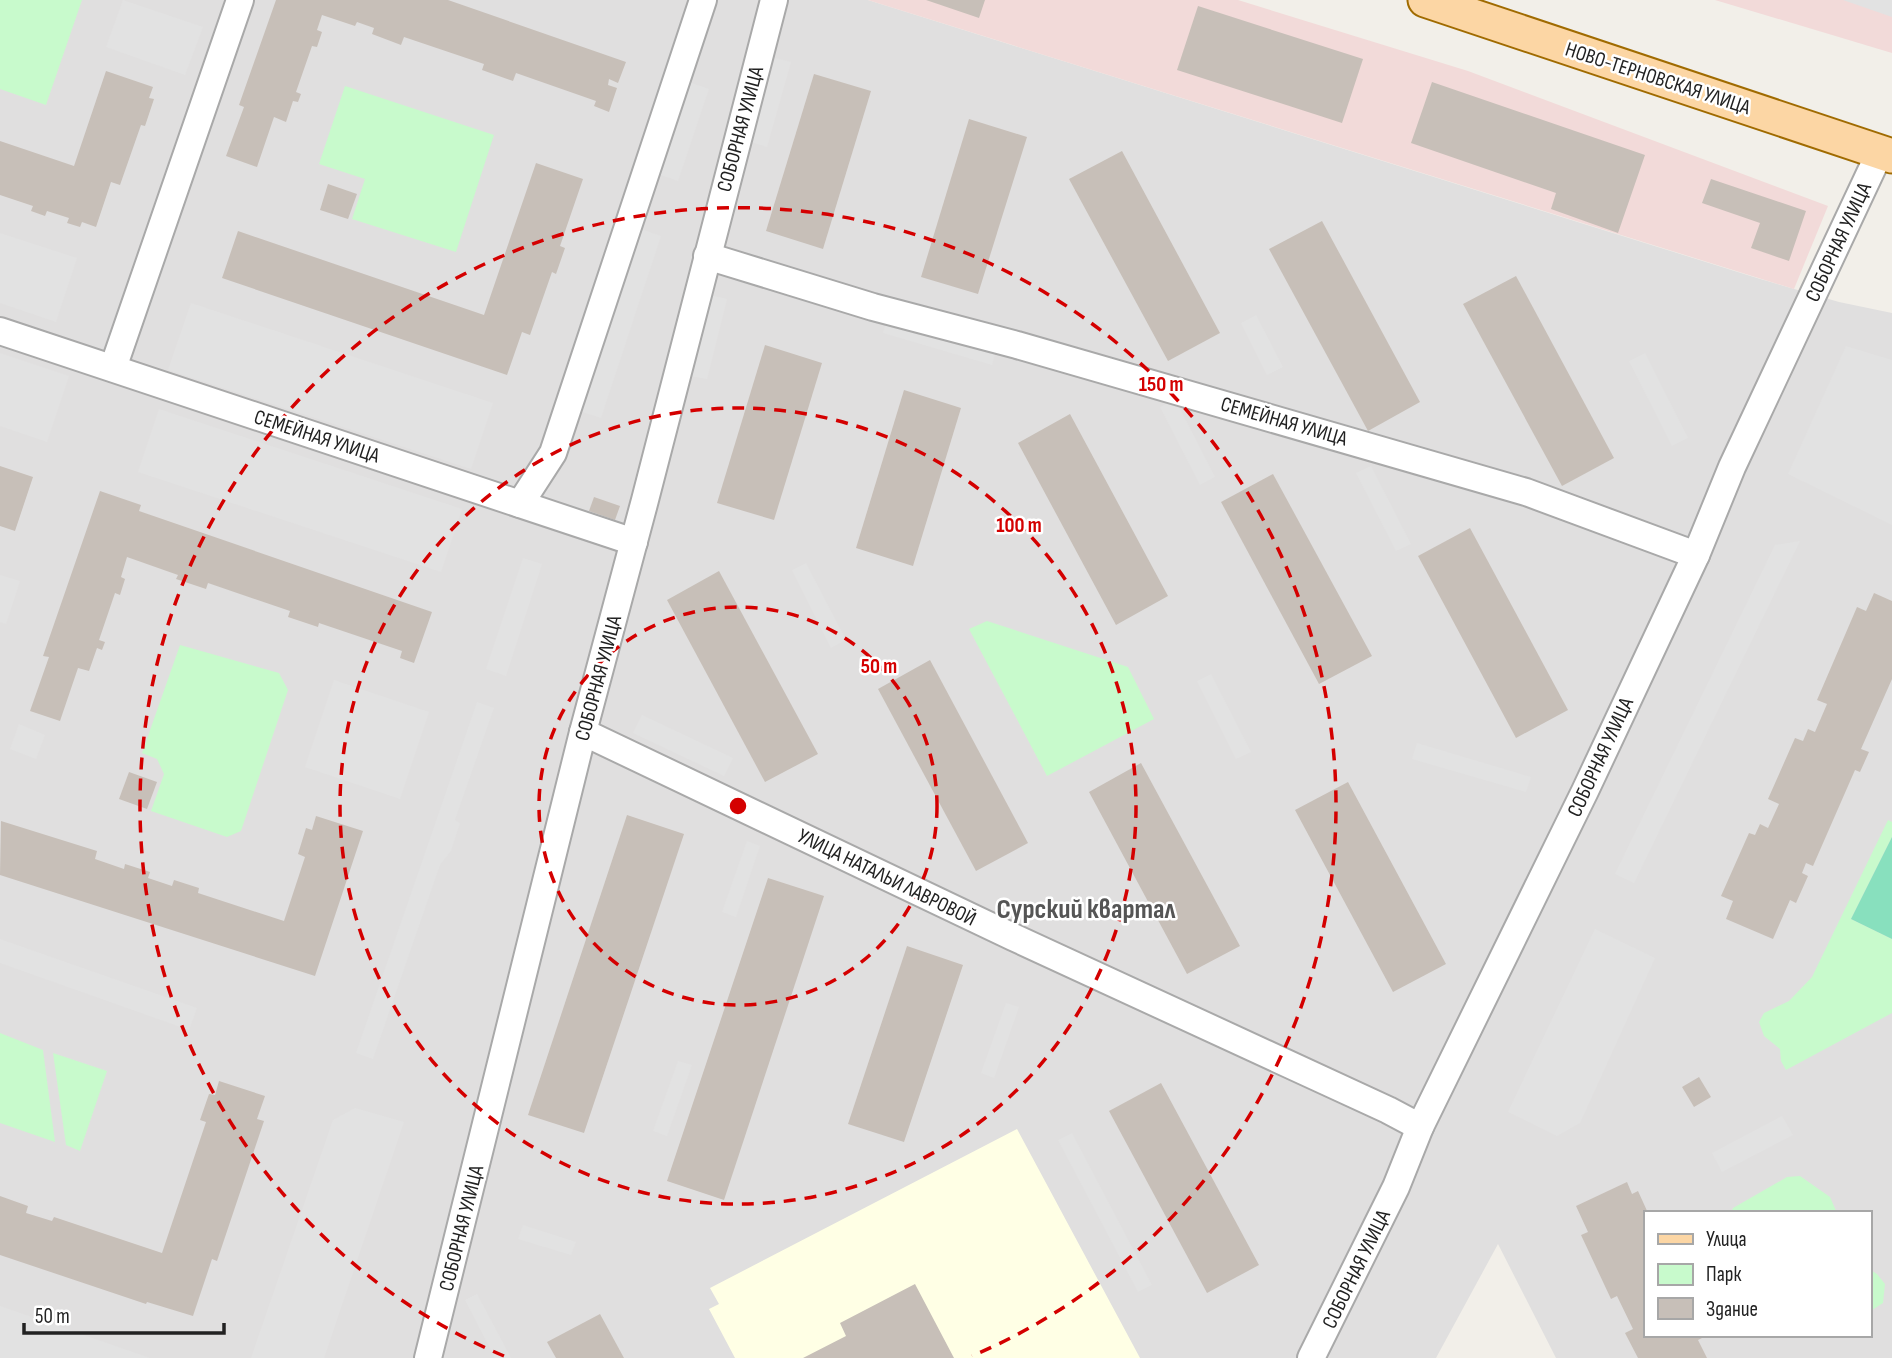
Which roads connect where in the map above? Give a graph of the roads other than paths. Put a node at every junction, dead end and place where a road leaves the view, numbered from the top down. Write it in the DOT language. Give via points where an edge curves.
graph roads {
  1 [pos="240,0"];
  2 [pos="702,0"];
  3 [pos="774,0"];
  4 [pos="1425,0"];
  5 [pos="1886,154"];
  6 [pos="707,256"];
  7 [pos="0,331"];
  8 [pos="113,368"];
  9 [pos="520,504"];
  10 [pos="634,542"];
  11 [pos="1696,555"];
  12 [pos="583,732"];
  13 [pos="1420,1127"];
  14 [pos="428,1358"];
  15 [pos="1311,1358"];
  1 -- 8 [label="street"];
  2 -- 9 [label="street" via="553,453"];
  3 -- 6 [label="street, СОБОРНАЯ УЛИЦА"];
  4 -- 5 [label="main road, НОВО-ТЕРНОВСКАЯ УЛИЦА"];
  5 -- 11 [label="street, СОБОРНАЯ УЛИЦА" via="1732,467"];
  6 -- 10 [label="street, СОБОРНАЯ УЛИЦА"];
  6 -- 11 [label="street, СЕМЕЙНАЯ УЛИЦА" via="1526,492"];
  7 -- 8 [label="street, СЕМЕЙНАЯ УЛИЦА"];
  8 -- 9 [label="street, СЕМЕЙНАЯ УЛИЦА"];
  9 -- 10 [label="street, СЕМЕЙНАЯ УЛИЦА"];
  10 -- 12 [label="street, СОБОРНАЯ УЛИЦА"];
  11 -- 13 [label="street, СОБОРНАЯ УЛИЦА"];
  12 -- 13 [label="street, УЛИЦА НАТАЛЬИ ЛАВРОВОЙ"];
  12 -- 14 [label="street, СОБОРНАЯ УЛИЦА"];
  13 -- 15 [label="street, СОБОРНАЯ УЛИЦА" via="1396,1187"];
}
